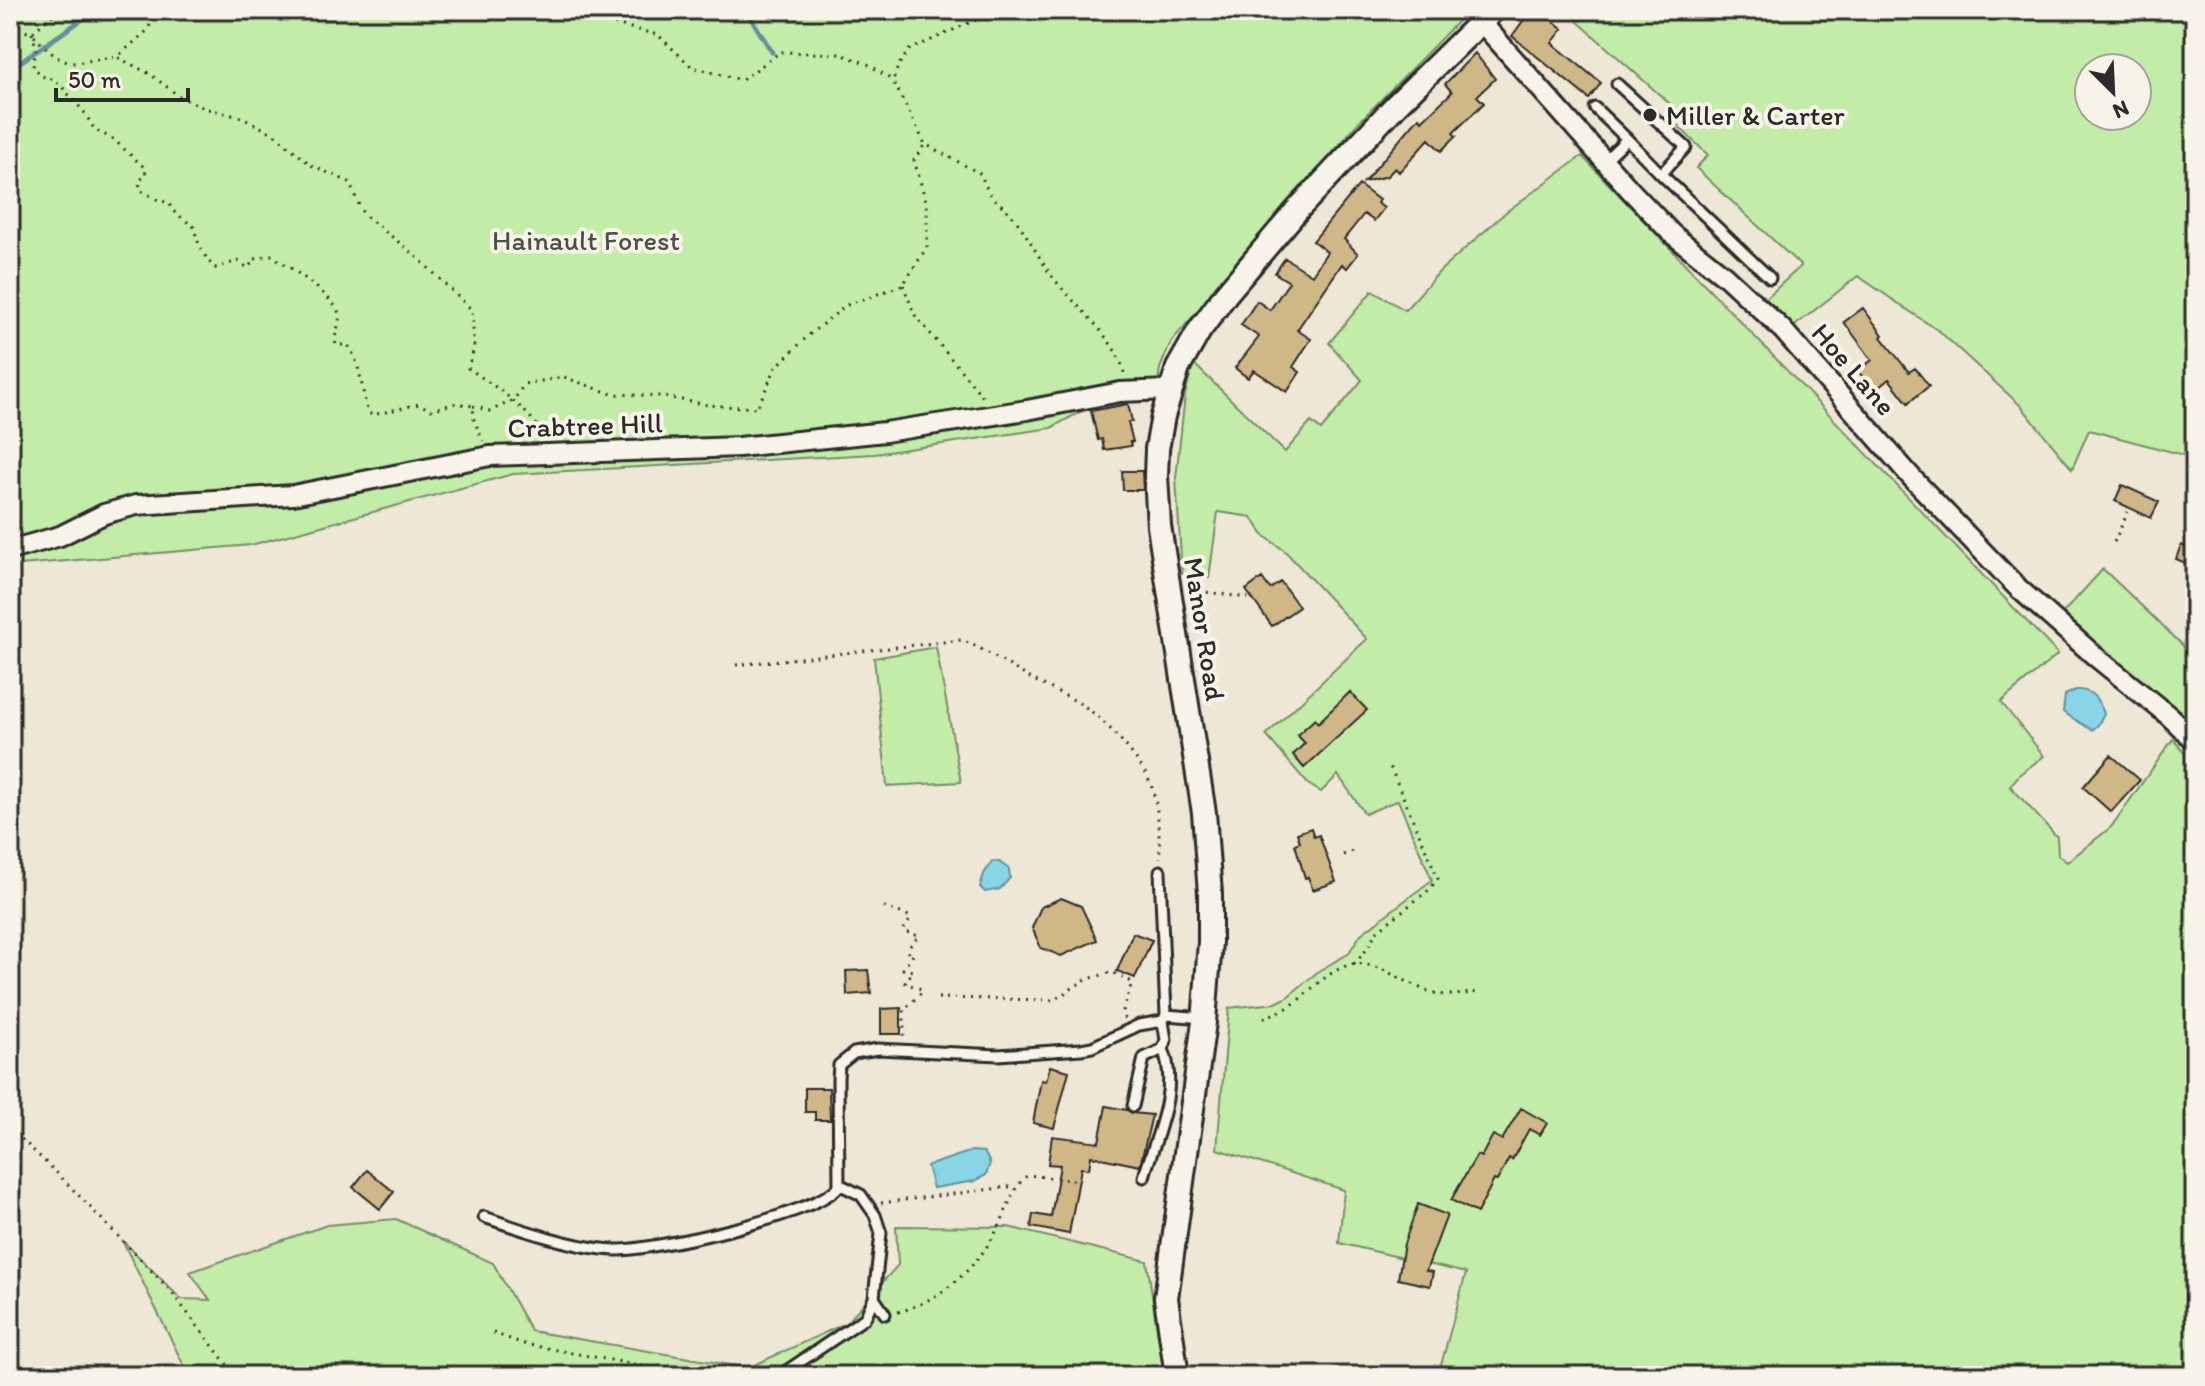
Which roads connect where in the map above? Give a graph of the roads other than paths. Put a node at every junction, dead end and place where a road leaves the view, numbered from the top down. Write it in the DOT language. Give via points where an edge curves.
graph roads {
  1 [pos="1487,16"];
  2 [pos="1617,84"];
  3 [pos="1595,108"];
  4 [pos="1627,139"];
  5 [pos="1603,162"];
  6 [pos="1661,174"];
  7 [pos="1770,278"];
  8 [pos="1169,390"];
  9 [pos="10,550"];
  10 [pos="2195,741"];
  11 [pos="1160,871"];
  12 [pos="1164,1018"];
  13 [pos="1205,1018"];
  14 [pos="1163,1049"];
  15 [pos="1133,1106"];
  16 [pos="1144,1177"];
  17 [pos="839,1184"];
  18 [pos="484,1217"];
  19 [pos="874,1298"];
  20 [pos="885,1314"];
  21 [pos="779,1376"];
  22 [pos="1177,1376"];
  1 -- 5 [label="street, Hoe Lane"];
  1 -- 8 [label="street, Manor Road" via="1298,209 1199,331"];
  2 -- 6 [label="lane" via="1686,147"];
  3 -- 4 [label="lane"];
  4 -- 5 [label="lane"];
  4 -- 6 [label="lane"];
  5 -- 10 [label="street, Hoe Lane" via="1672,234 1781,328 1913,479 2017,587"];
  6 -- 7 [label="lane"];
  8 -- 9 [label="street, Crabtree Hill" via="1120,392 885,432 739,447 490,456 293,495 136,505"];
  8 -- 13 [label="street, Manor Road" via="1156,476 1167,589 1204,813 1210,942"];
  11 -- 12 [label="lane"];
  12 -- 13 [label="lane"];
  12 -- 14 [label="lane"];
  12 -- 17 [label="lane" via="1081,1049 998,1055 878,1049 854,1053 839,1065"];
  13 -- 22 [label="street, Manor Road" via="1166,1298"];
  14 -- 15 [label="lane" via="1144,1058"];
  14 -- 16 [label="lane" via="1171,1077 1167,1104"];
  17 -- 18 [label="lane" via="809,1207 644,1248 589,1246"];
  17 -- 19 [label="lane" via="861,1195 881,1233"];
  19 -- 20 [label="lane"];
  19 -- 21 [label="lane" via="865,1318"];
}
